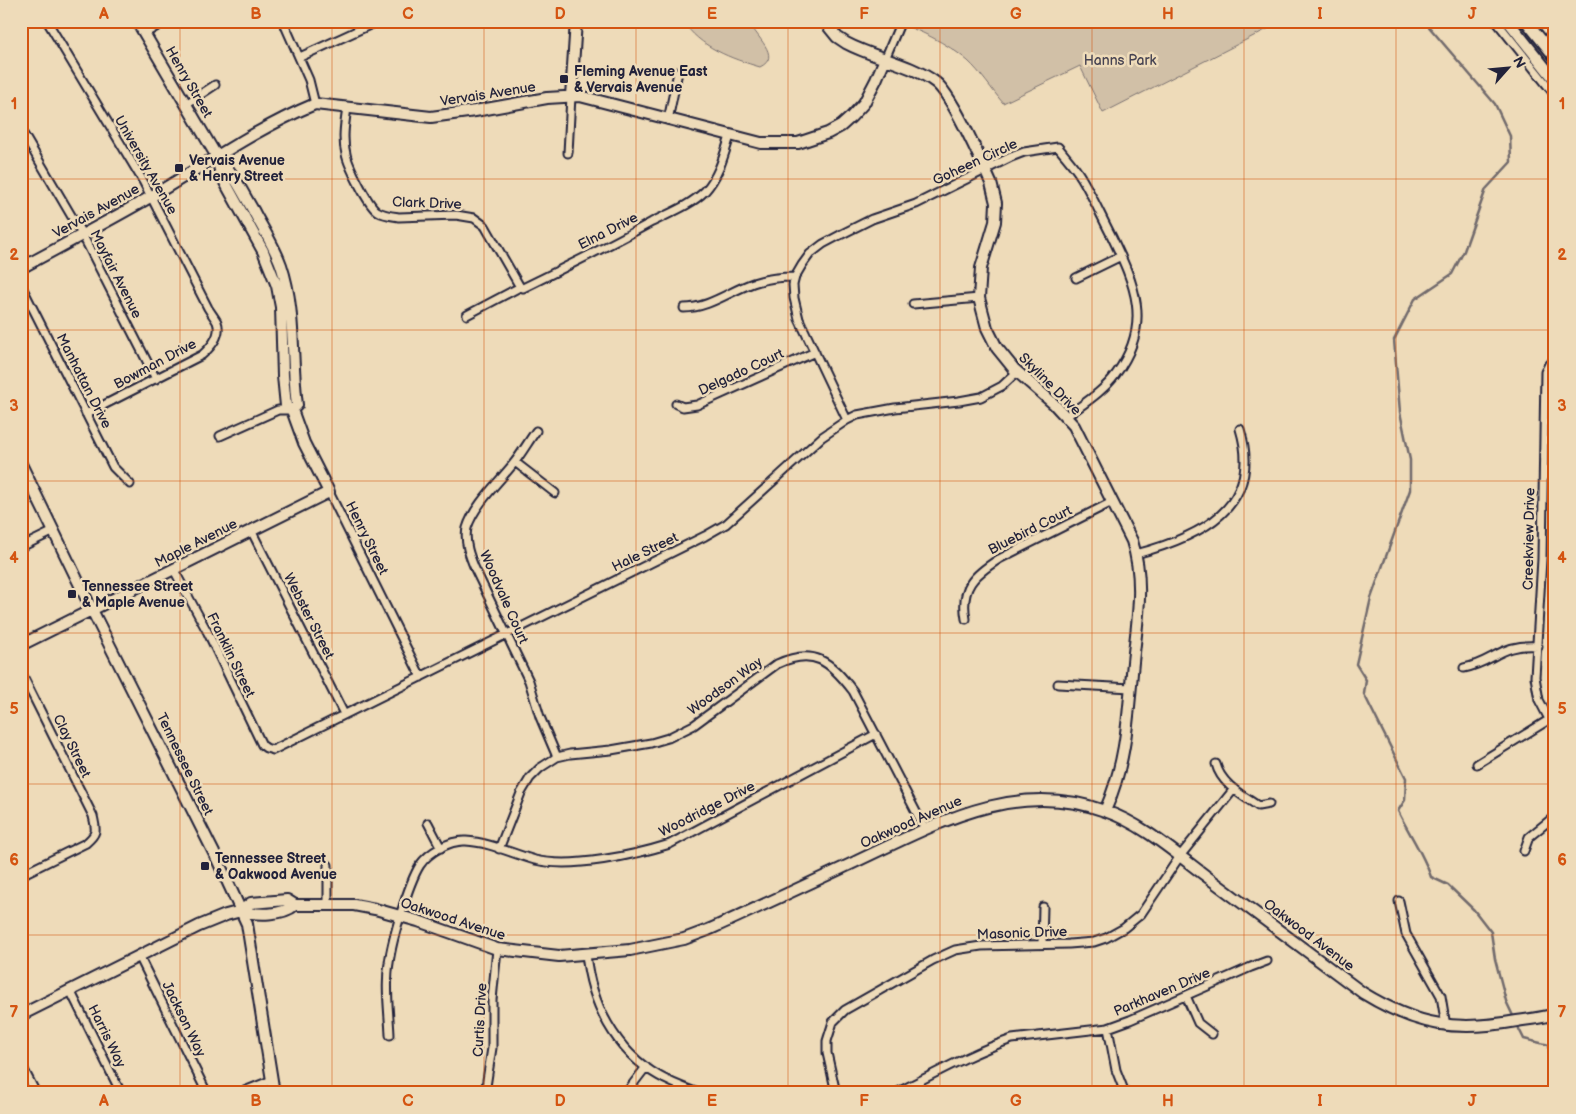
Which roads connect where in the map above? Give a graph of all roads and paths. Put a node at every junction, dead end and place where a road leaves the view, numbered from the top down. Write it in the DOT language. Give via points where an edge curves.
graph roads {
  1 [pos="47,21"];
  2 [pos="137,21"];
  3 [pos="166,21"];
  4 [pos="283,21"];
  5 [pos="576,21"];
  6 [pos="824,21"];
  7 [pos="901,21"];
  8 [pos="1496,21"];
  9 [pos="1508,21"];
  10 [pos="1526,21"];
  11 [pos="374,23"];
  12 [pos="144,34"];
  13 [pos="300,57"];
  14 [pos="1555,57"];
  15 [pos="884,59"];
  16 [pos="678,72"];
  17 [pos="1555,80"];
  18 [pos="215,85"];
  19 [pos="1555,95"];
  20 [pos="571,96"];
  21 [pos="186,104"];
  22 [pos="315,104"];
  23 [pos="347,108"];
  24 [pos="668,120"];
  25 [pos="21,130"];
  26 [pos="730,136"];
  27 [pos="568,153"];
  28 [pos="216,157"];
  29 [pos="985,170"];
  30 [pos="151,196"];
  31 [pos="82,234"];
  32 [pos="1120,256"];
  33 [pos="21,268"];
  34 [pos="795,277"];
  35 [pos="1076,278"];
  36 [pos="21,285"];
  37 [pos="520,287"];
  38 [pos="980,298"];
  39 [pos="913,304"];
  40 [pos="684,308"];
  41 [pos="467,315"];
  42 [pos="218,324"];
  43 [pos="814,352"];
  44 [pos="1555,360"];
  45 [pos="1017,372"];
  46 [pos="156,379"];
  47 [pos="676,404"];
  48 [pos="292,410"];
  49 [pos="86,414"];
  50 [pos="1066,416"];
  51 [pos="847,420"];
  52 [pos="1240,429"];
  53 [pos="536,431"];
  54 [pos="220,436"];
  55 [pos="515,462"];
  56 [pos="21,464"];
  57 [pos="130,484"];
  58 [pos="329,492"];
  59 [pos="554,493"];
  60 [pos="1112,502"];
  61 [pos="251,530"];
  62 [pos="54,532"];
  63 [pos="21,547"];
  64 [pos="1136,554"];
  65 [pos="174,570"];
  66 [pos="92,610"];
  67 [pos="966,619"];
  68 [pos="506,634"];
  69 [pos="21,645"];
  70 [pos="1538,646"];
  71 [pos="1464,668"];
  72 [pos="21,672"];
  73 [pos="420,677"];
  74 [pos="1058,684"];
  75 [pos="1131,688"];
  76 [pos="344,714"];
  77 [pos="1552,717"];
  78 [pos="876,734"];
  79 [pos="268,749"];
  80 [pos="557,757"];
  81 [pos="1216,764"];
  82 [pos="1477,764"];
  83 [pos="1234,789"];
  84 [pos="1269,804"];
  85 [pos="1105,811"];
  86 [pos="1555,816"];
  87 [pos="428,823"];
  88 [pos="925,829"];
  89 [pos="441,848"];
  90 [pos="499,849"];
  91 [pos="1524,851"];
  92 [pos="1180,856"];
  93 [pos="21,864"];
  94 [pos="328,865"];
  95 [pos="24,874"];
  96 [pos="1399,901"];
  97 [pos="328,904"];
  98 [pos="1043,907"];
  99 [pos="241,911"];
  100 [pos="400,916"];
  101 [pos="1042,944"];
  102 [pos="497,949"];
  103 [pos="586,954"];
  104 [pos="139,956"];
  105 [pos="1268,961"];
  106 [pos="70,990"];
  107 [pos="1186,996"];
  108 [pos="1555,1014"];
  109 [pos="21,1015"];
  110 [pos="1446,1026"];
  111 [pos="1108,1028"];
  112 [pos="1212,1034"];
  113 [pos="390,1035"];
  114 [pos="21,1064"];
  115 [pos="646,1068"];
  116 [pos="272,1080"];
  117 [pos="36,1093"];
  118 [pos="121,1093"];
  119 [pos="207,1093"];
  120 [pos="239,1093"];
  121 [pos="274,1093"];
  122 [pos="486,1093"];
  123 [pos="626,1093"];
  124 [pos="698,1093"];
  125 [pos="836,1093"];
  126 [pos="896,1093"];
  127 [pos="1126,1093"];
  1 -- 30 [label="street, University Avenue"];
  2 -- 12 [label="street, Henry Street"];
  3 -- 12 [label="street"];
  4 -- 13 [label="street"];
  5 -- 20 [label="street"];
  6 -- 15 [label="street, Skyline Drive" via="846,43"];
  7 -- 15 [label="street, Vervais Avenue"];
  8 -- 19 [label="street"];
  9 -- 17 [label="street"];
  10 -- 14 [label="street"];
  11 -- 13 [label="street"];
  12 -- 21 [label="street, Henry Street"];
  13 -- 22 [label="street"];
  15 -- 26 [label="street, Vervais Avenue" via="864,103 841,126 828,133 798,143 779,144"];
  15 -- 29 [label="street, Skyline Drive" via="936,82 950,99"];
  16 -- 24 [label="street"];
  18 -- 21 [label="street"];
  20 -- 23 [label="street, Vervais Avenue" via="430,116"];
  20 -- 24 [label="street, Vervais Avenue" via="594,99"];
  20 -- 27 [label="street"];
  21 -- 28 [label="street, Henry Street"];
  22 -- 23 [label="street, Vervais Avenue"];
  22 -- 28 [label="street, Vervais Avenue"];
  23 -- 37 [label="street, Clark Drive" via="346,154 364,194 376,211 399,217 456,215 474,218 485,226"];
  24 -- 26 [label="street, Vervais Avenue"];
  25 -- 31 [label="street, Mayfair Avenue"];
  26 -- 37 [label="street, Elna Drive" via="715,176 695,200"];
  28 -- 30 [label="street, Vervais Avenue"];
  28 -- 48 [label="street, Henry Street" via="221,175 263,251 277,286 286,406"];
  29 -- 32 [label="street, Goheen Circle" via="1024,152 1058,147 1080,174"];
  29 -- 34 [label="street, Goheen Circle" via="916,204 872,219 832,239 810,254"];
  29 -- 38 [label="street, Skyline Drive" via="994,194 996,212 982,268"];
  30 -- 31 [label="street, Vervais Avenue"];
  30 -- 42 [label="street, University Avenue"];
  31 -- 33 [label="street, Vervais Avenue"];
  31 -- 46 [label="street, Mayfair Avenue"];
  32 -- 35 [label="street"];
  32 -- 50 [label="street, Goheen Circle" via="1136,293 1136,328 1132,343 1111,380"];
  34 -- 40 [label="street" via="773,277 696,308"];
  34 -- 43 [label="street" via="794,298 799,319"];
  36 -- 49 [label="street, Manhattan Drive"];
  37 -- 41 [label="street, Elna Drive"];
  38 -- 39 [label="street"];
  38 -- 45 [label="street, Skyline Drive" via="987,328 1004,358"];
  42 -- 46 [label="street, Bowman Drive" via="217,337 210,349"];
  43 -- 47 [label="street, Delgado Court" via="697,406"];
  43 -- 51 [label="street"];
  44 -- 70 [label="street, Creekview Drive" via="1548,364 1545,372"];
  45 -- 50 [label="street, Skyline Drive"];
  45 -- 51 [label="street, Hale Street" via="1002,386 981,397 895,408"];
  46 -- 49 [label="street, Bowman Drive"];
  48 -- 54 [label="street" via="278,410"];
  48 -- 58 [label="street, Henry Street" via="304,443"];
  49 -- 57 [label="street, Manhattan Drive" via="113,467"];
  50 -- 60 [label="street, Skyline Drive"];
  51 -- 68 [label="street, Hale Street" via="822,437 726,524"];
  52 -- 64 [label="street" via="1245,444 1244,471 1230,507 1216,519 1167,546"];
  53 -- 55 [label="street, Woodvale Court"];
  55 -- 59 [label="street"];
  55 -- 68 [label="street, Woodvale Court" via="474,512 466,537 475,569"];
  56 -- 62 [label="street, Tennessee Street"];
  58 -- 61 [label="street, Maple Avenue"];
  58 -- 73 [label="street, Henry Street"];
  60 -- 64 [label="street, Skyline Drive"];
  60 -- 67 [label="street, Bluebird Court" via="986,567 970,582 965,593"];
  61 -- 65 [label="street, Maple Avenue"];
  61 -- 76 [label="street, Webster Street"];
  62 -- 63 [label="street"];
  62 -- 66 [label="street, Tennessee Street"];
  64 -- 75 [label="street, Skyline Drive" via="1140,593"];
  65 -- 66 [label="street, Maple Avenue"];
  65 -- 79 [label="street, Franklin Street" via="262,745"];
  66 -- 69 [label="street, Maple Avenue"];
  66 -- 99 [label="street, Tennessee Street"];
  68 -- 73 [label="street, Hale Street"];
  68 -- 80 [label="street, Woodvale Court" via="529,681"];
  70 -- 71 [label="street" via="1508,648"];
  70 -- 77 [label="street, Creekview Drive" via="1536,690 1543,709"];
  72 -- 95 [label="street, Clay Street" via="93,816 96,829 94,836 86,842"];
  73 -- 76 [label="street, Hale Street"];
  74 -- 75 [label="street"];
  75 -- 85 [label="street, Skyline Drive" via="1123,761"];
  76 -- 79 [label="street, Hale Street" via="273,750"];
  77 -- 82 [label="street"];
  78 -- 80 [label="street, Woodson Way" via="840,675 822,661 803,656 777,664 694,725 668,738"];
  78 -- 88 [label="street, Woodson Way"];
  78 -- 90 [label="street, Woodridge Drive" via="663,847 568,862 537,860"];
  80 -- 90 [label="street, Woodson Way" via="530,778"];
  81 -- 83 [label="street" via="1218,774"];
  83 -- 84 [label="street" via="1258,806"];
  83 -- 92 [label="street, Masonic Drive"];
  85 -- 88 [label="street, Oakwood Avenue" via="1078,803 1019,800 975,809"];
  85 -- 92 [label="street, Oakwood Avenue"];
  86 -- 91 [label="street" via="1529,837"];
  87 -- 89 [label="street"];
  88 -- 103 [label="street, Oakwood Avenue" via="684,939 630,950"];
  89 -- 90 [label="street, Woodridge Drive" via="466,841"];
  89 -- 100 [label="street, Woodridge Drive" via="420,865"];
  92 -- 101 [label="street, Masonic Drive" via="1141,914 1129,924 1094,942"];
  92 -- 110 [label="street, Oakwood Avenue" via="1383,1006 1410,1018"];
  93 -- 95 [label="street"];
  94 -- 97 [label="street"];
  96 -- 110 [label="street" via="1406,934 1441,996"];
  97 -- 99 [label="street, Oakwood Avenue" via="295,905 287,900 251,903"];
  97 -- 100 [label="street, Oakwood Avenue" via="354,905"];
  98 -- 101 [label="street"];
  99 -- 104 [label="street, Oakwood Avenue" via="199,926"];
  99 -- 116 [label="street, Tennessee Street" via="248,934"];
  100 -- 102 [label="street, Oakwood Avenue"];
  100 -- 113 [label="street, Woodridge Drive" via="389,962"];
  101 -- 125 [label="street, Masonic Drive" via="955,950 845,1010 833,1022 827,1041"];
  102 -- 103 [label="street, Oakwood Avenue" via="558,956"];
  102 -- 122 [label="street, Curtis Drive" via="492,1048"];
  103 -- 115 [label="street" via="588,974 602,1015 627,1052"];
  104 -- 106 [label="street, Oakwood Avenue"];
  104 -- 119 [label="street, Jackson Way"];
  105 -- 107 [label="street, Parkhaven Drive"];
  106 -- 109 [label="street, Oakwood Avenue"];
  106 -- 118 [label="street, Harris Way"];
  107 -- 111 [label="street, Parkhaven Drive"];
  107 -- 112 [label="street" via="1198,1023"];
  108 -- 110 [label="street, Oakwood Avenue" via="1491,1026"];
  111 -- 126 [label="street, Parkhaven Drive" via="1012,1039"];
  111 -- 127 [label="street" via="1116,1070"];
  114 -- 117 [label="street"];
  115 -- 123 [label="street"];
  115 -- 124 [label="street"];
  116 -- 120 [label="street"];
  116 -- 121 [label="street, Tennessee Street"];
}
